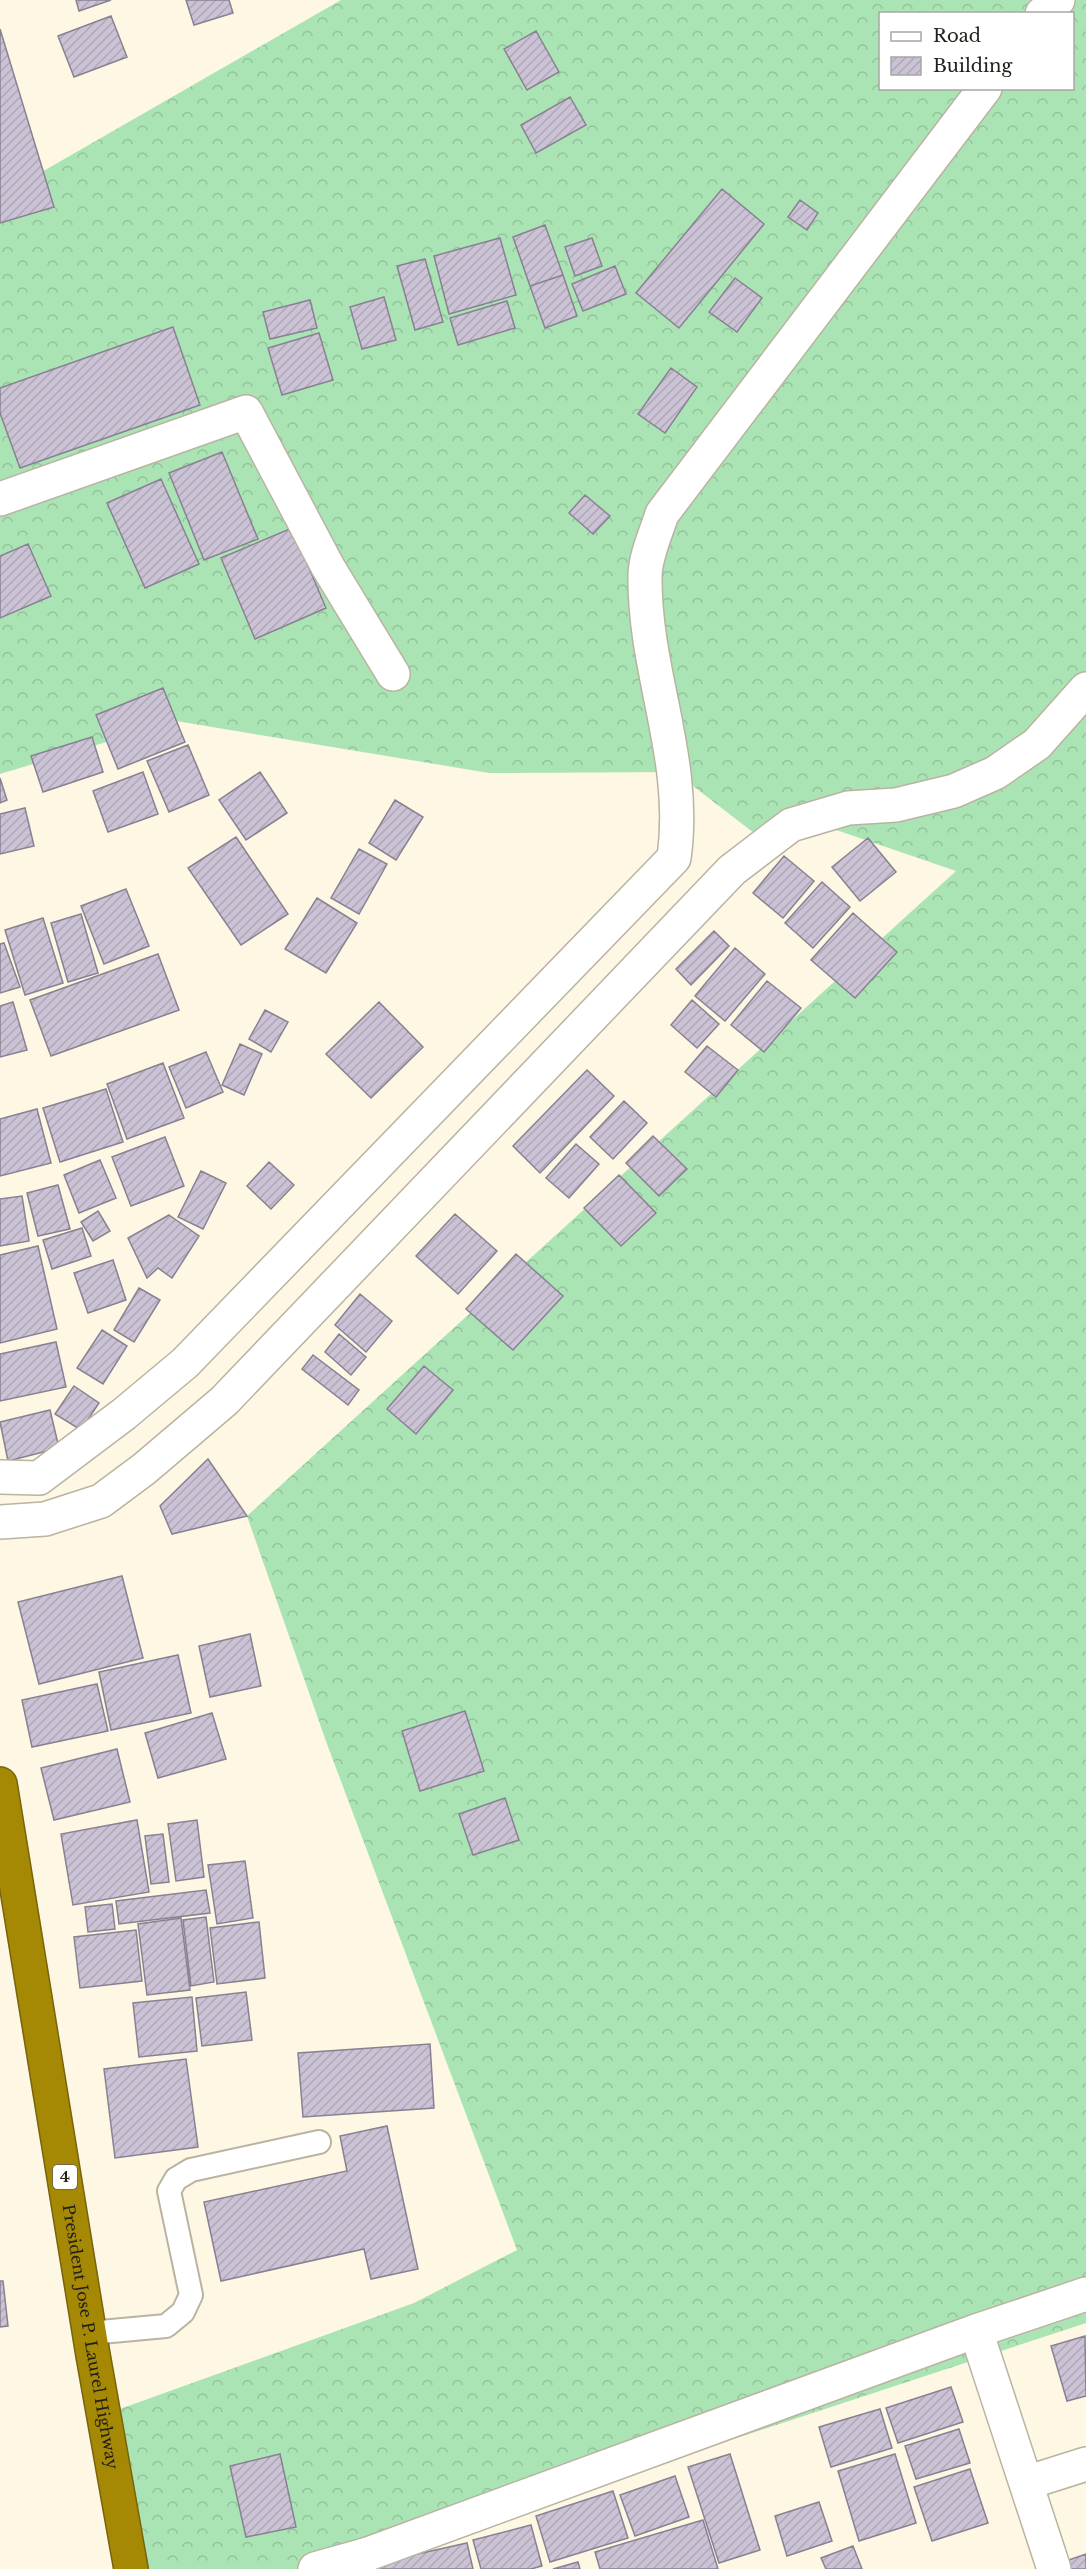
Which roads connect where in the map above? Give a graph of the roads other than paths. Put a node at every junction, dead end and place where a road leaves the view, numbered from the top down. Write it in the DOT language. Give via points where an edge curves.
graph roads {
  1 [pos="1058,0"];
  2 [pos="1043,12"];
  3 [pos="983,90"];
  4 [pos="0,499"];
  5 [pos="393,674"];
  6 [pos="1086,689"];
  7 [pos="674,858"];
  8 [pos="714,892"];
  9 [pos="0,1477"];
  10 [pos="0,1522"];
  11 [pos="0,1784"];
  12 [pos="319,2142"];
  13 [pos="1086,2294"];
  14 [pos="976,2331"];
  15 [pos="90,2333"];
  16 [pos="1086,2464"];
  17 [pos="1026,2483"];
  18 [pos="131,2569"];
  19 [pos="315,2569"];
  20 [pos="1054,2569"];
  1 -- 2 [label="street"];
  3 -- 7 [label="street" via="662,514 645,574 648,629 676,776 678,830"];
  4 -- 5 [label="street" via="246,412 328,567"];
  6 -- 8 [label="street" via="1037,744 995,774 954,791 897,805 848,808 791,825 732,870"];
  7 -- 8 [label="street"];
  7 -- 9 [label="street" via="185,1363 39,1479"];
  8 -- 10 [label="street" via="224,1401 101,1501 45,1519"];
  11 -- 15 [label="highway, President Jose P. Laurel Highway / 4"];
  12 -- 15 [label="lane" via="191,2170 176,2179 169,2191 191,2295 183,2312 166,2326"];
  13 -- 14 [label="street"];
  14 -- 17 [label="street"];
  14 -- 19 [label="street" via="368,2554"];
  15 -- 18 [label="highway, President Jose P. Laurel Highway / 4"];
  16 -- 17 [label="street"];
  17 -- 20 [label="street"];
}
